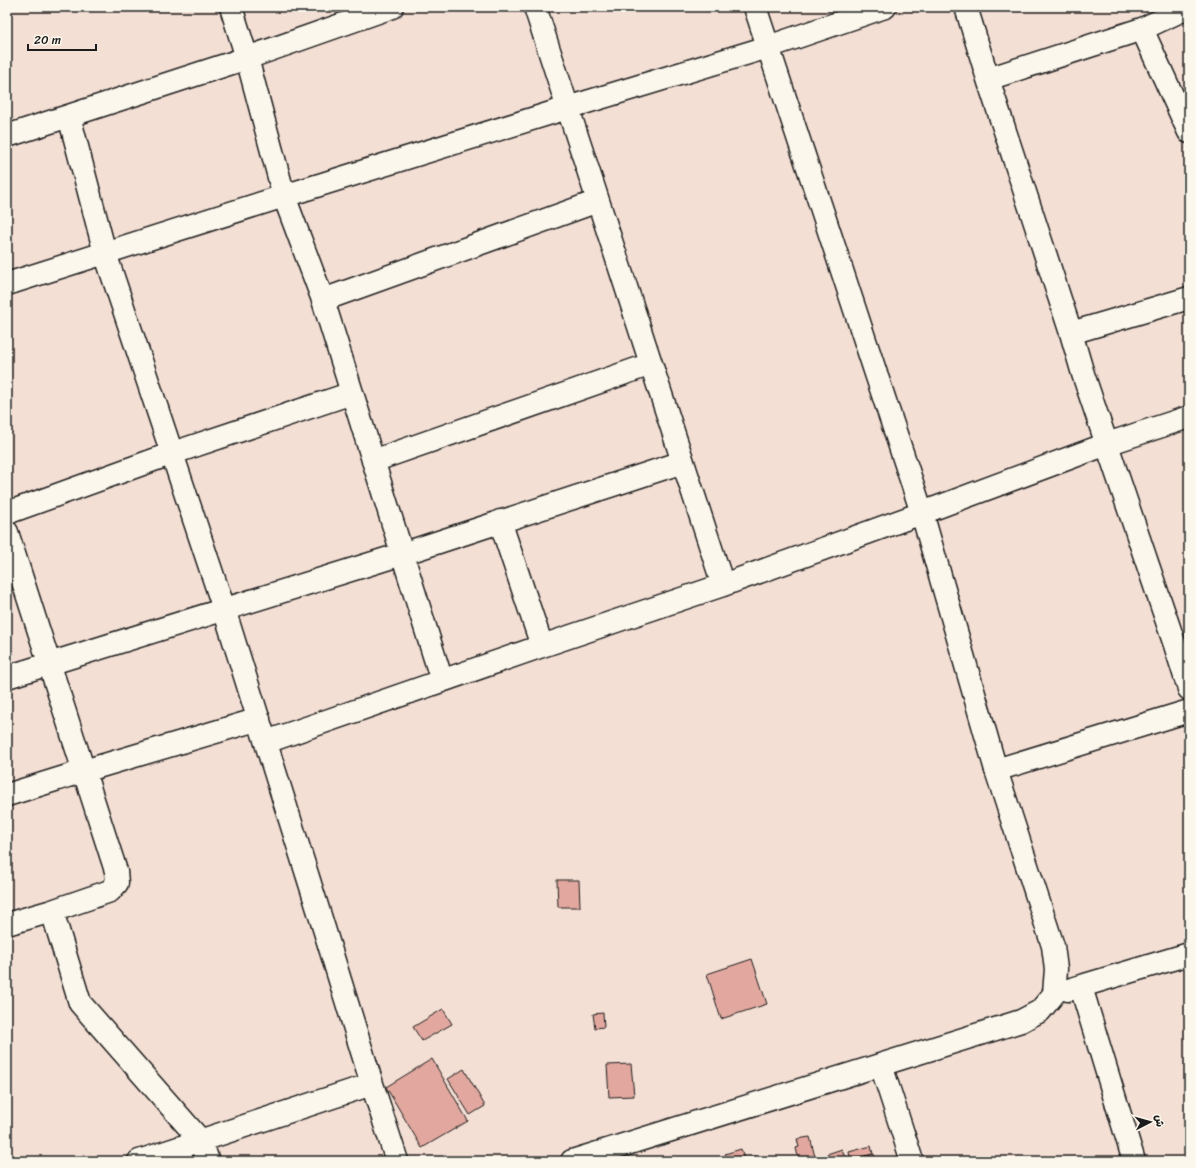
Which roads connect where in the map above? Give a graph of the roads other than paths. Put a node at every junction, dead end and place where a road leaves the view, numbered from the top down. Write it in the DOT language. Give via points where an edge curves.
graph roads {
  1 [pos="231,7"];
  2 [pos="392,7"];
  3 [pos="535,7"];
  4 [pos="755,7"];
  5 [pos="885,7"];
  6 [pos="966,7"];
  7 [pos="1189,7"];
  8 [pos="1142,29"];
  9 [pos="768,47"];
  10 [pos="247,58"];
  11 [pos="988,79"];
  12 [pos="567,108"];
  13 [pos="69,116"];
  14 [pos="1189,132"];
  15 [pos="7,136"];
  16 [pos="284,196"];
  17 [pos="598,201"];
  18 [pos="105,252"];
  19 [pos="7,284"];
  20 [pos="1189,298"];
  21 [pos="323,300"];
  22 [pos="1071,333"];
  23 [pos="651,364"];
  24 [pos="352,393"];
  25 [pos="1189,417"];
  26 [pos="1107,444"];
  27 [pos="173,453"];
  28 [pos="373,461"];
  29 [pos="683,462"];
  30 [pos="7,513"];
  31 [pos="922,513"];
  32 [pos="500,521"];
  33 [pos="7,532"];
  34 [pos="402,554"];
  35 [pos="723,585"];
  36 [pos="224,609"];
  37 [pos="1182,643"];
  38 [pos="542,646"];
  39 [pos="50,664"];
  40 [pos="7,677"];
  41 [pos="442,681"];
  42 [pos="1189,689"];
  43 [pos="1189,711"];
  44 [pos="259,719"];
  45 [pos="266,742"];
  46 [pos="996,770"];
  47 [pos="84,771"];
  48 [pos="7,795"];
  49 [pos="52,911"];
  50 [pos="7,924"];
  51 [pos="1189,954"];
  52 [pos="1081,987"];
  53 [pos="1054,994"];
  54 [pos="881,1064"];
  55 [pos="372,1084"];
  56 [pos="204,1151"];
  57 [pos="139,1161"];
  58 [pos="397,1161"];
  59 [pos="572,1161"];
  60 [pos="912,1161"];
  61 [pos="1134,1161"];
  1 -- 10 [label="street"];
  2 -- 10 [label="street"];
  3 -- 12 [label="street"];
  4 -- 9 [label="street"];
  5 -- 9 [label="street"];
  6 -- 11 [label="street"];
  7 -- 8 [label="street"];
  8 -- 11 [label="street"];
  8 -- 14 [label="street"];
  9 -- 12 [label="street"];
  9 -- 31 [label="street"];
  10 -- 13 [label="street"];
  10 -- 16 [label="street"];
  11 -- 22 [label="street"];
  12 -- 16 [label="street"];
  12 -- 17 [label="street"];
  13 -- 15 [label="street"];
  13 -- 18 [label="street"];
  16 -- 18 [label="street"];
  16 -- 21 [label="street"];
  17 -- 21 [label="street"];
  17 -- 23 [label="street"];
  18 -- 19 [label="street"];
  18 -- 27 [label="street"];
  20 -- 22 [label="street"];
  21 -- 24 [label="street"];
  22 -- 26 [label="street"];
  23 -- 28 [label="street"];
  23 -- 29 [label="street"];
  24 -- 27 [label="street"];
  24 -- 28 [label="street"];
  25 -- 26 [label="street"];
  26 -- 31 [label="street"];
  26 -- 37 [label="street"];
  27 -- 30 [label="street"];
  27 -- 36 [label="street"];
  28 -- 34 [label="street"];
  29 -- 32 [label="street"];
  29 -- 35 [label="street"];
  31 -- 35 [label="street"];
  31 -- 46 [label="street"];
  32 -- 34 [label="street"];
  32 -- 38 [label="street"];
  33 -- 39 [label="street"];
  34 -- 36 [label="street"];
  34 -- 41 [label="street"];
  35 -- 38 [label="street"];
  36 -- 39 [label="street"];
  36 -- 44 [label="street"];
  37 -- 42 [label="street"];
  38 -- 41 [label="street"];
  39 -- 40 [label="street"];
  39 -- 47 [label="street"];
  41 -- 45 [label="street"];
  43 -- 46 [label="street"];
  44 -- 45 [label="street"];
  44 -- 47 [label="street"];
  45 -- 55 [label="street"];
  46 -- 53 [label="street" via="1052,946 1056,969"];
  47 -- 48 [label="street"];
  47 -- 49 [label="street" via="116,871 117,883 110,891"];
  49 -- 50 [label="street"];
  49 -- 56 [label="street" via="80,1003"];
  51 -- 52 [label="street"];
  52 -- 53 [label="street"];
  52 -- 61 [label="street"];
  53 -- 54 [label="street" via="1040,1011 1021,1021"];
  54 -- 59 [label="street"];
  54 -- 60 [label="street"];
  55 -- 56 [label="street"];
  55 -- 58 [label="street"];
  56 -- 57 [label="street"];
}
